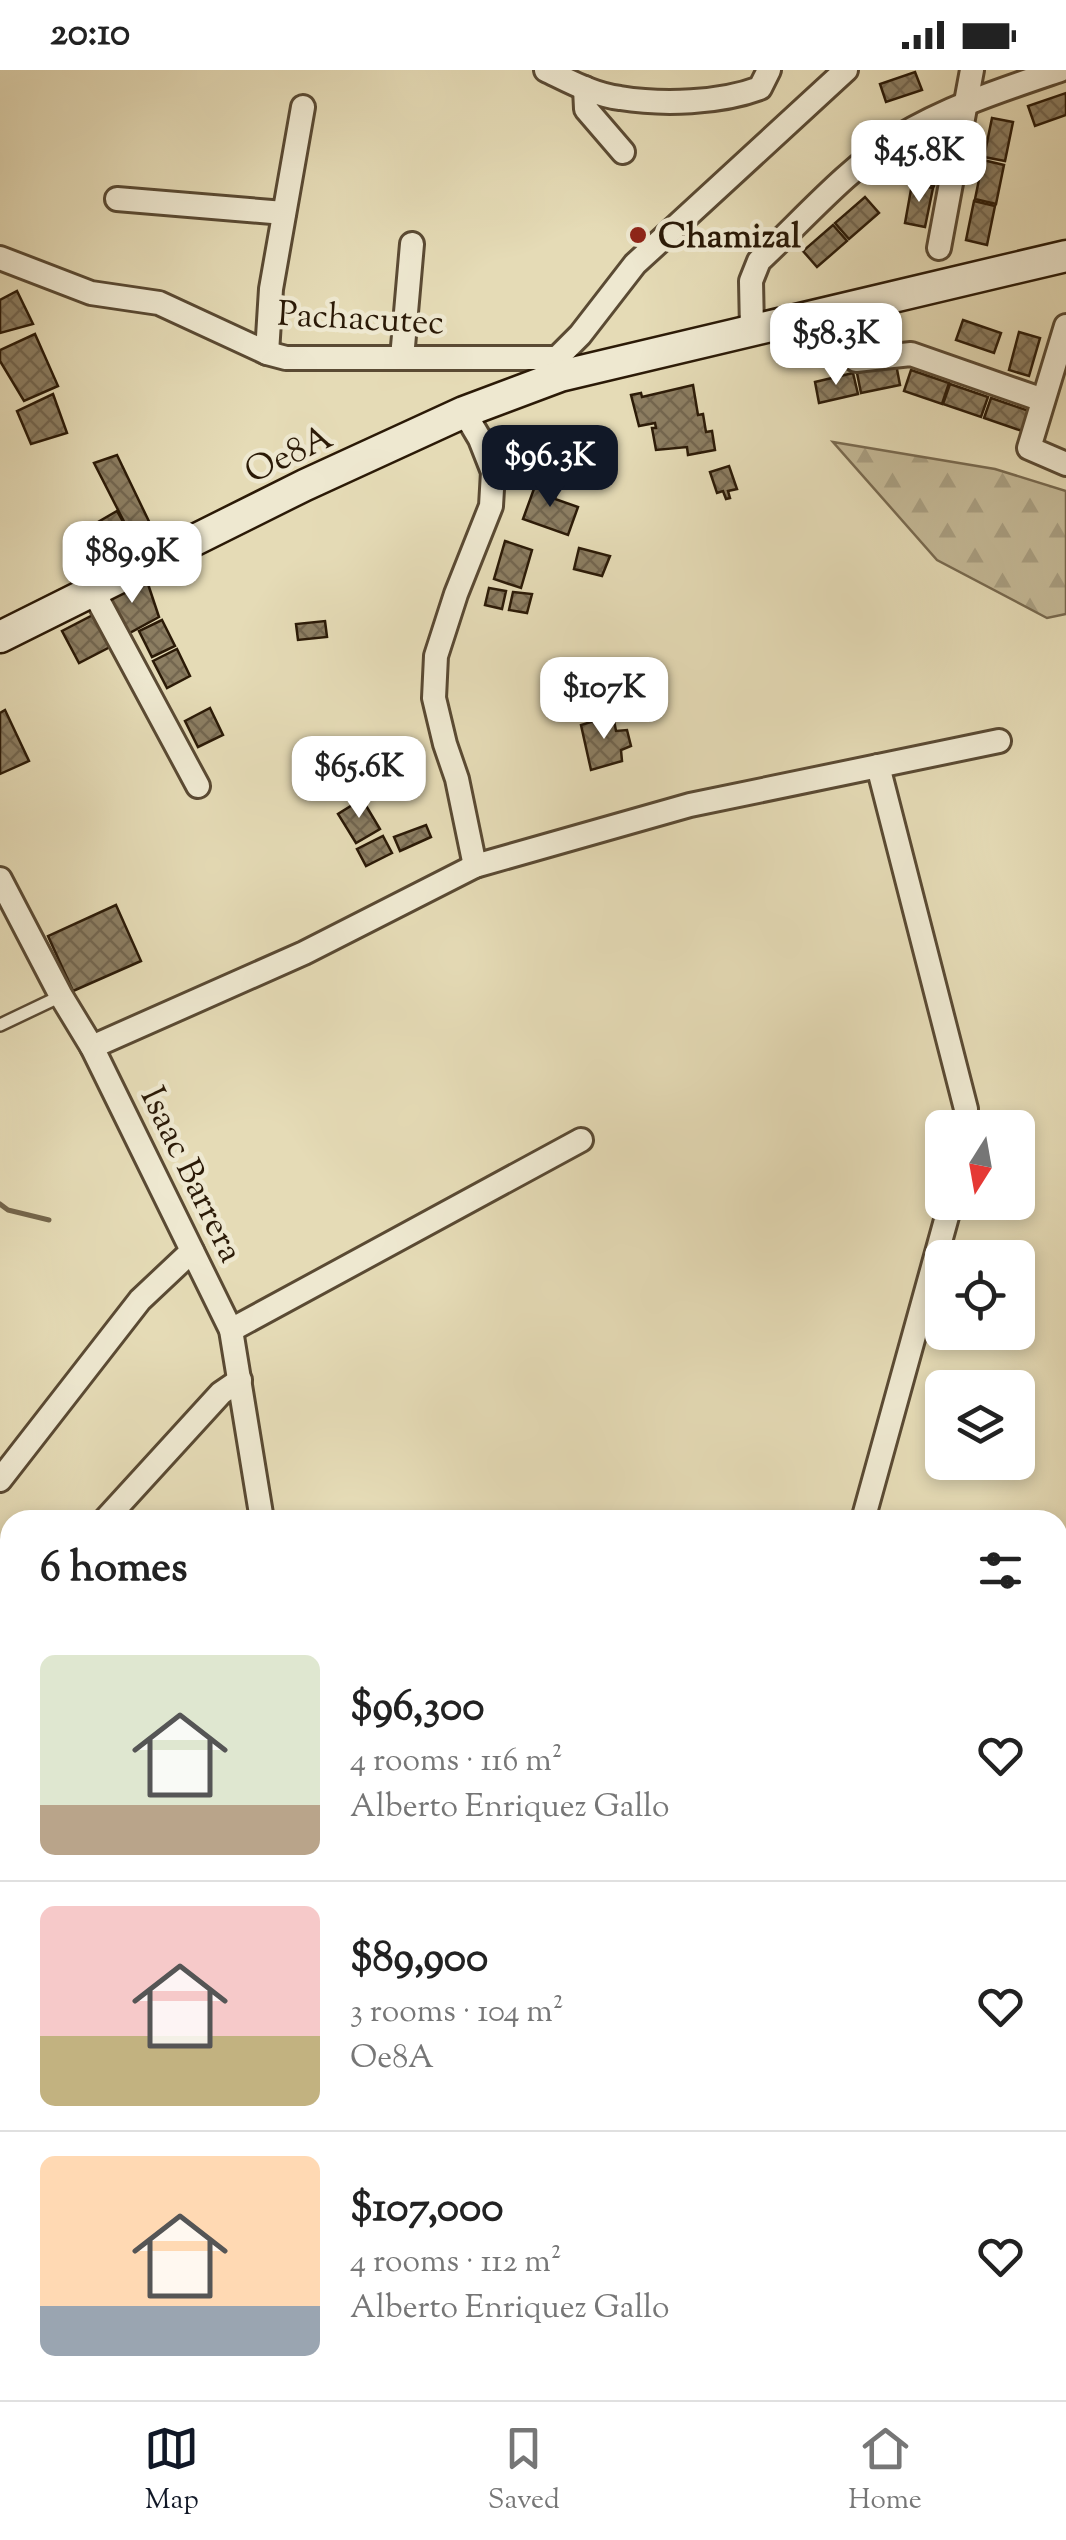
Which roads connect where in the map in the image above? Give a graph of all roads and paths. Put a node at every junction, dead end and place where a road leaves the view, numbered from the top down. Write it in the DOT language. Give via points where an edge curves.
graph roads {
  1 [pos="546,70"];
  2 [pos="769,70"];
  3 [pos="846,70"];
  4 [pos="972,70"];
  5 [pos="1060,70"];
  6 [pos="584,88"];
  7 [pos="965,103"];
  8 [pos="303,108"];
  9 [pos="622,152"];
  10 [pos="117,199"];
  11 [pos="284,213"];
  12 [pos="412,244"];
  13 [pos="939,248"];
  14 [pos="1066,256"];
  15 [pos="0,258"];
  16 [pos="1066,326"];
  17 [pos="752,329"];
  18 [pos="267,353"];
  19 [pos="402,358"];
  20 [pos="856,360"];
  21 [pos="559,367"];
  22 [pos="1043,400"];
  23 [pos="464,412"];
  24 [pos="1066,464"];
  25 [pos="92,589"];
  26 [pos="0,637"];
  27 [pos="999,741"];
  28 [pos="878,766"];
  29 [pos="198,786"];
  30 [pos="476,866"];
  31 [pos="0,879"];
  32 [pos="60,996"];
  33 [pos="0,1025"];
  34 [pos="92,1046"];
  35 [pos="966,1110"];
  36 [pos="580,1140"];
  37 [pos="946,1220"];
  38 [pos="192,1251"];
  39 [pos="231,1330"];
  40 [pos="240,1380"];
  41 [pos="0,1480"];
  42 [pos="114,1510"];
  43 [pos="260,1510"];
  44 [pos="866,1510"];
  1 -- 6 [label="street"];
  2 -- 6 [label="street" via="760,88 710,98 618,98"];
  3 -- 21 [label="street" via="635,264"];
  4 -- 7 [label="street"];
  5 -- 7 [label="street"];
  6 -- 9 [label="street" via="586,109"];
  7 -- 13 [label="street"];
  7 -- 17 [label="street" via="868,160 759,261 751,281"];
  8 -- 11 [label="street"];
  10 -- 11 [label="street"];
  11 -- 18 [label="street"];
  12 -- 19 [label="street"];
  14 -- 17 [label="street, Pachacutec"];
  15 -- 18 [label="street, Pachacutec" via="91,293 159,303"];
  16 -- 22 [label="street"];
  17 -- 21 [label="street, Pachacutec"];
  18 -- 19 [label="street, Pachacutec"];
  19 -- 21 [label="street, Pachacutec"];
  20 -- 22 [label="street" via="911,354"];
  21 -- 23 [label="street, Oe8A"];
  22 -- 24 [label="street" via="1029,448"];
  23 -- 25 [label="street, Oe8A"];
  23 -- 30 [label="street" via="493,472 492,506 436,656 434,698"];
  25 -- 26 [label="street, Oe8A"];
  25 -- 29 [label="street"];
  27 -- 28 [label="street"];
  28 -- 30 [label="street" via="690,805"];
  28 -- 35 [label="street"];
  30 -- 34 [label="street" via="304,953"];
  31 -- 32 [label="street, Isaac Barrera"];
  32 -- 33 [label="lane"];
  32 -- 34 [label="street, Isaac Barrera"];
  34 -- 38 [label="street, Isaac Barrera"];
  36 -- 39 [label="street"];
  37 -- 44 [label="street"];
  38 -- 39 [label="street, Isaac Barrera"];
  38 -- 41 [label="street" via="140,1300"];
  39 -- 40 [label="street, Isaac Barrera"];
  40 -- 42 [label="street"];
  40 -- 43 [label="street, Isaac Barrera"];
}
